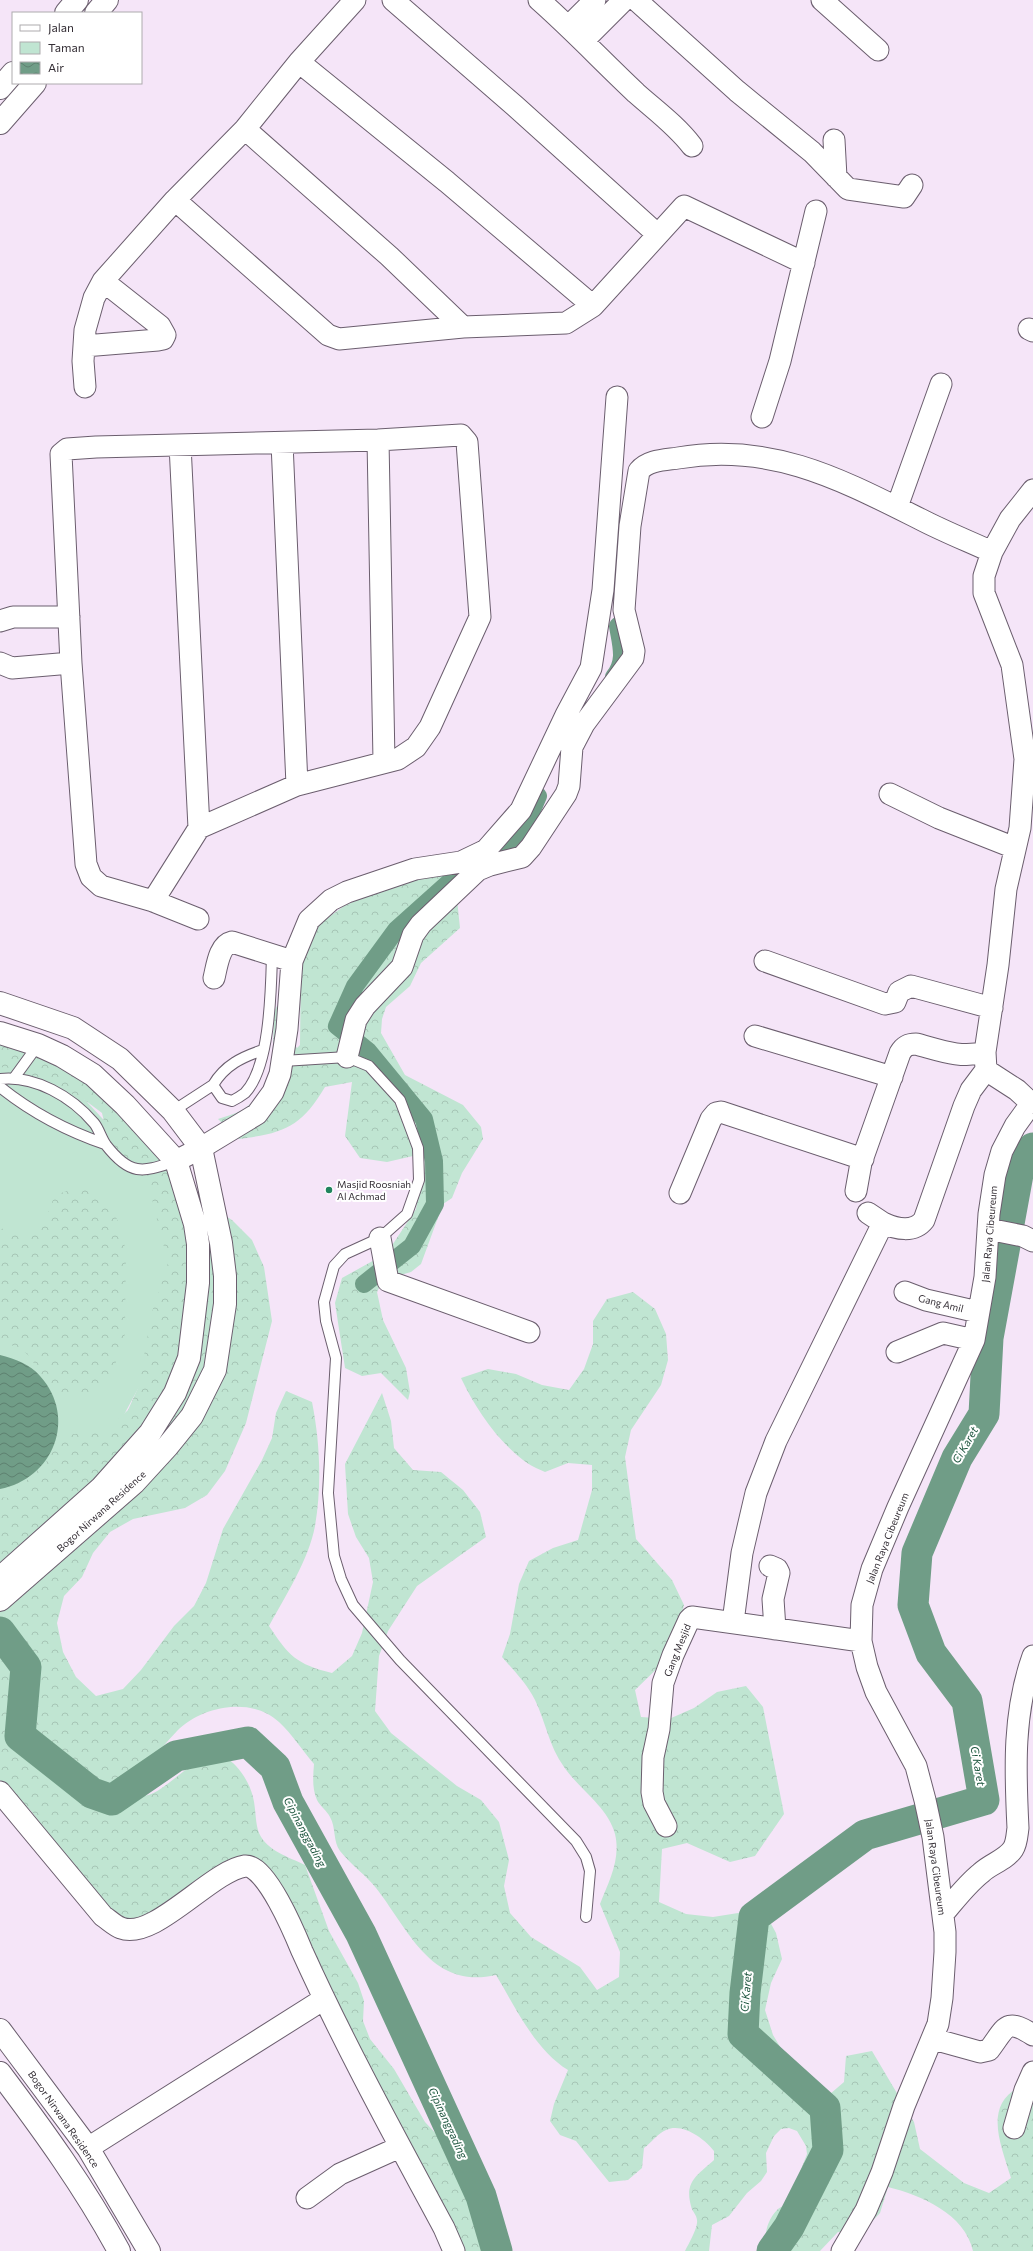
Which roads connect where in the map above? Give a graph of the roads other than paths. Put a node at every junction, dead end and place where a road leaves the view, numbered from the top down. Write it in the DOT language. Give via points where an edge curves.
graph roads {
  1 [pos="77,0"];
  2 [pos="107,0"];
  3 [pos="355,0"];
  4 [pos="393,0"];
  5 [pos="539,0"];
  6 [pos="594,0"];
  7 [pos="624,0"];
  8 [pos="636,0"];
  9 [pos="822,0"];
  10 [pos="67,12"];
  11 [pos="97,12"];
  12 [pos="569,26"];
  13 [pos="584,40"];
  14 [pos="878,50"];
  15 [pos="299,62"];
  16 [pos="12,74"];
  17 [pos="34,84"];
  18 [pos="0,88"];
  19 [pos="0,123"];
  20 [pos="244,129"];
  21 [pos="834,140"];
  22 [pos="692,146"];
  23 [pos="836,177"];
  24 [pos="912,185"];
  25 [pos="175,200"];
  26 [pos="816,211"];
  27 [pos="657,234"];
  28 [pos="804,263"];
  29 [pos="102,281"];
  30 [pos="593,306"];
  31 [pos="463,327"];
  32 [pos="84,346"];
  33 [pos="941,384"];
  34 [pos="85,387"];
  35 [pos="617,397"];
  36 [pos="762,417"];
  37 [pos="378,440"];
  38 [pos="282,443"];
  39 [pos="180,445"];
  40 [pos="1033,490"];
  41 [pos="897,507"];
  42 [pos="992,552"];
  43 [pos="69,617"];
  44 [pos="0,621"];
  45 [pos="0,663"];
  46 [pos="71,663"];
  47 [pos="384,761"];
  48 [pos="297,785"];
  49 [pos="890,794"];
  50 [pos="199,828"];
  51 [pos="1015,848"];
  52 [pos="152,901"];
  53 [pos="198,919"];
  54 [pos="272,955"];
  55 [pos="292,961"];
  56 [pos="765,961"];
  57 [pos="214,978"];
  58 [pos="0,1003"];
  59 [pos="992,1008"];
  60 [pos="0,1033"];
  61 [pos="755,1036"];
  62 [pos="38,1045"];
  63 [pos="349,1049"];
  64 [pos="263,1050"];
  65 [pos="283,1061"];
  66 [pos="986,1061"];
  67 [pos="892,1077"];
  68 [pos="14,1078"];
  69 [pos="0,1079"];
  70 [pos="213,1085"];
  71 [pos="0,1087"];
  72 [pos="1032,1103"];
  73 [pos="173,1111"];
  74 [pos="105,1144"];
  75 [pos="201,1148"];
  76 [pos="863,1159"];
  77 [pos="176,1161"];
  78 [pos="856,1191"];
  79 [pos="680,1193"];
  80 [pos="995,1230"];
  81 [pos="1028,1239"];
  82 [pos="381,1248"];
  83 [pos="905,1292"];
  84 [pos="978,1312"];
  85 [pos="529,1332"];
  86 [pos="974,1340"];
  87 [pos="897,1352"];
  88 [pos="770,1566"];
  89 [pos="0,1593"];
  90 [pos="733,1622"];
  91 [pos="775,1629"];
  92 [pos="861,1641"];
  93 [pos="1033,1656"];
  94 [pos="0,1792"];
  95 [pos="666,1826"];
  96 [pos="943,1914"];
  97 [pos="586,1917"];
  98 [pos="324,1999"];
  99 [pos="0,2030"];
  100 [pos="1033,2035"];
  101 [pos="933,2039"];
  102 [pos="1033,2072"];
  103 [pos="0,2073"];
  104 [pos="1014,2128"];
  105 [pos="400,2147"];
  106 [pos="88,2148"];
  107 [pos="308,2198"];
  108 [pos="119,2251"];
  109 [pos="149,2251"];
  110 [pos="454,2251"];
  111 [pos="842,2251"];
  1 -- 10 [label="street"];
  2 -- 11 [label="street"];
  3 -- 15 [label="street"];
  4 -- 27 [label="street"];
  5 -- 12 [label="street"];
  6 -- 12 [label="street"];
  7 -- 13 [label="street"];
  8 -- 23 [label="street" via="737,91 812,152"];
  9 -- 14 [label="street"];
  12 -- 13 [label="street"];
  13 -- 22 [label="street"];
  15 -- 20 [label="street"];
  15 -- 30 [label="street" via="447,182"];
  16 -- 18 [label="street"];
  17 -- 19 [label="street"];
  20 -- 25 [label="street"];
  20 -- 31 [label="street" via="389,256"];
  21 -- 23 [label="street"];
  23 -- 24 [label="street" via="848,189 904,198"];
  25 -- 29 [label="street"];
  25 -- 31 [label="street" via="328,335 349,339"];
  26 -- 28 [label="street"];
  27 -- 28 [label="street" via="684,206"];
  27 -- 30 [label="street"];
  28 -- 36 [label="street" via="780,361"];
  29 -- 32 [label="street" via="88,314"];
  29 -- 32 [label="street" via="160,326 165,335 163,339 158,340"];
  30 -- 31 [label="street" via="564,324"];
  32 -- 34 [label="street"];
  33 -- 41 [label="street"];
  35 -- 55 [label="street" via="603,590 591,668 521,810 486,850 461,862 415,869 331,900 309,920"];
  37 -- 38 [label="street"];
  37 -- 47 [label="street"];
  37 -- 47 [label="street" via="457,434 465,438 480,617 430,727 408,754"];
  38 -- 39 [label="street"];
  38 -- 48 [label="street"];
  39 -- 43 [label="street" via="74,449 64,450 61,454"];
  39 -- 50 [label="street"];
  40 -- 42 [label="street" via="1010,519"];
  41 -- 42 [label="street"];
  41 -- 63 [label="street" via="847,482 778,460 751,455 700,454 642,467 639,471 630,526 624,610 634,651 633,658 584,724 572,747 566,794 522,857 478,870 426,919 414,935 402,967 365,1006 356,1020"];
  42 -- 51 [label="street" via="984,576 984,594 1012,665 1025,758 1020,828"];
  43 -- 44 [label="street" via="13,617"];
  43 -- 46 [label="street"];
  45 -- 46 [label="street" via="12,668"];
  46 -- 52 [label="street" via="86,864 91,877 101,886"];
  47 -- 48 [label="street"];
  48 -- 50 [label="street"];
  49 -- 51 [label="street" via="939,818"];
  50 -- 52 [label="street"];
  51 -- 59 [label="street" via="1006,889"];
  52 -- 53 [label="street"];
  54 -- 55 [label="street"];
  54 -- 57 [label="street" via="232,942 228,943 222,951"];
  54 -- 64 [label="lane" via="269,1024"];
  55 -- 65 [label="street"];
  56 -- 59 [label="street" via="885,1004 895,1002 899,992 911,986"];
  58 -- 73 [label="street, Bogor Nirwana Residence" via="73,1028 98,1043 125,1063"];
  59 -- 66 [label="street"];
  60 -- 62 [label="street, Bogor Nirwana Residence"];
  61 -- 67 [label="street"];
  62 -- 68 [label="lane"];
  62 -- 77 [label="street, Bogor Nirwana Residence" via="93,1075 125,1105"];
  63 -- 65 [label="lane"];
  63 -- 82 [label="lane" via="370,1066 400,1100 418,1148 420,1180 408,1214"];
  64 -- 70 [label="lane" via="242,1057 230,1065"];
  64 -- 70 [label="lane" via="252,1083 244,1094 232,1101 222,1098"];
  65 -- 75 [label="street" via="273,1092 257,1114"];
  66 -- 67 [label="street" via="974,1056 910,1044 900,1053"];
  66 -- 72 [label="street, Jalan Raya Cibeureum"];
  66 -- 90 [label="street" via="964,1106 924,1220 915,1227 906,1228 892,1227 876,1218 776,1441 756,1493 742,1553"];
  67 -- 76 [label="street"];
  68 -- 69 [label="lane"];
  68 -- 74 [label="lane" via="38,1083 77,1106 95,1124"];
  70 -- 73 [label="lane"];
  71 -- 74 [label="lane" via="41,1116"];
  72 -- 80 [label="street, Jalan Raya Cibeureum" via="1015,1126 1002,1151 991,1193"];
  73 -- 75 [label="street, Bogor Nirwana Residence"];
  74 -- 77 [label="lane" via="125,1164 137,1169 154,1168"];
  75 -- 77 [label="street"];
  75 -- 89 [label="street, Bogor Nirwana Residence" via="217,1216 225,1276 225,1304 215,1370 192,1416 134,1483"];
  76 -- 78 [label="street"];
  76 -- 79 [label="street" via="721,1112 716,1113 711,1119"];
  77 -- 89 [label="street, Bogor Nirwana Residence" via="194,1224 198,1283 189,1358 175,1393 150,1433"];
  80 -- 81 [label="street"];
  80 -- 84 [label="street, Jalan Raya Cibeureum"];
  82 -- 85 [label="street" via="388,1281"];
  82 -- 97 [label="lane" via="345,1254 334,1266 324,1302 326,1321 336,1358 328,1493 334,1556 341,1579 353,1605 400,1660 576,1841 586,1857 590,1871"];
  83 -- 84 [label="street, Gang Amil" via="926,1300"];
  84 -- 86 [label="street, Jalan Raya Cibeureum"];
  86 -- 87 [label="street" via="943,1333"];
  86 -- 92 [label="street, Jalan Raya Cibeureum" via="872,1569 862,1605"];
  88 -- 91 [label="street" via="779,1573 773,1599"];
  90 -- 91 [label="street, Gang Mesjid"];
  90 -- 95 [label="street, Gang Mesjid" via="692,1617 663,1684 651,1779 654,1803"];
  91 -- 92 [label="street, Gang Mesjid"];
  92 -- 96 [label="street, Jalan Raya Cibeureum" via="876,1692 916,1766 933,1836"];
  93 -- 96 [label="street" via="1016,1731 1018,1828 1013,1849 971,1881"];
  94 -- 98 [label="street" via="103,1916 121,1929 135,1929 149,1924 238,1868 254,1868 263,1877 286,1914"];
  96 -- 101 [label="street, Jalan Raya Cibeureum" via="945,1946 942,1998"];
  98 -- 105 [label="street"];
  98 -- 106 [label="street"];
  99 -- 106 [label="street, Bogor Nirwana Residence"];
  100 -- 101 [label="street" via="1011,2025 1004,2028 989,2050 980,2052"];
  101 -- 111 [label="street, Jalan Raya Cibeureum" via="904,2106 866,2210"];
  102 -- 104 [label="street" via="1024,2090"];
  103 -- 108 [label="street" via="67,2166"];
  105 -- 107 [label="street" via="340,2174"];
  105 -- 110 [label="street"];
  106 -- 109 [label="street, Bogor Nirwana Residence"];
}
